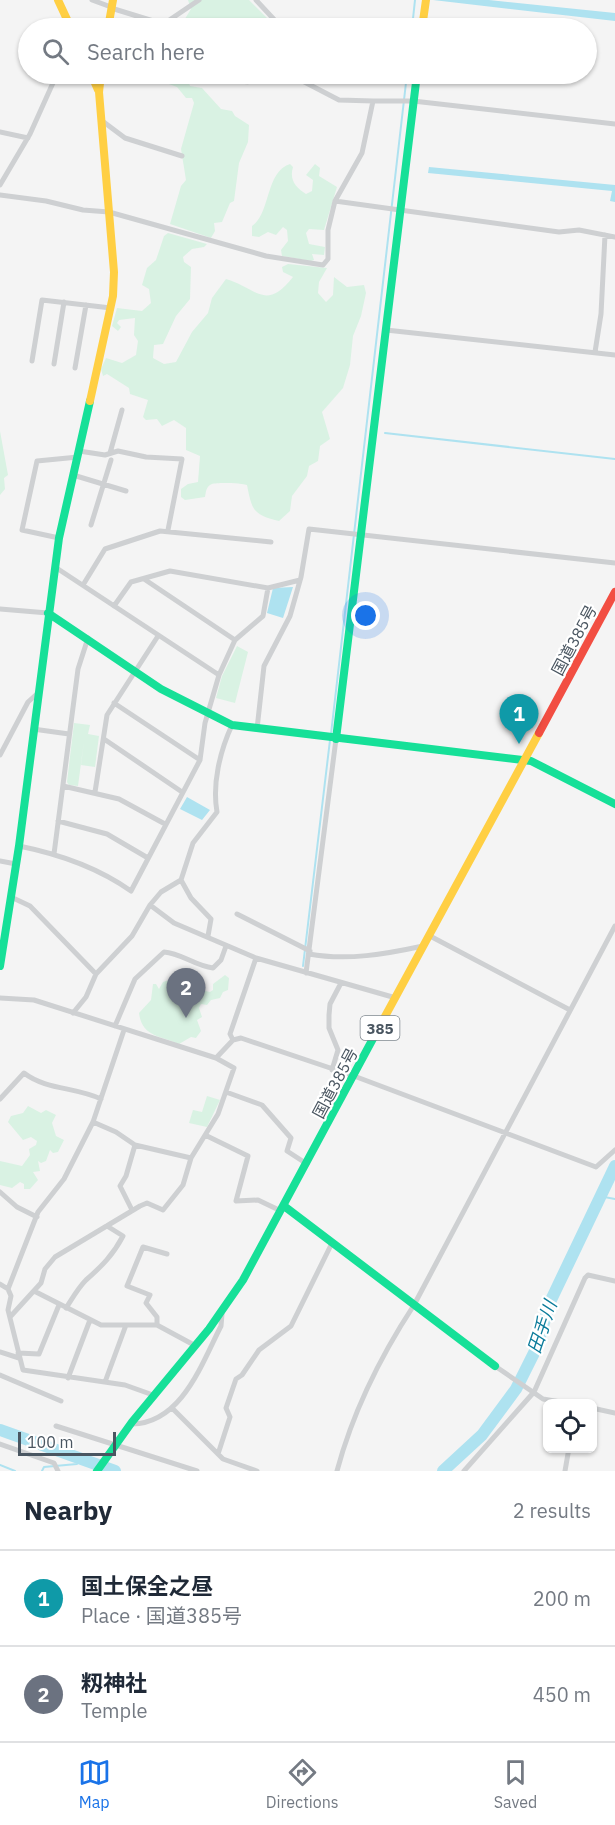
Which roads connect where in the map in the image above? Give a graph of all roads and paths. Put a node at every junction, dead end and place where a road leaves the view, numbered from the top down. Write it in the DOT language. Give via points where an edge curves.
graph roads {
  1 [pos="58,0"];
  2 [pos="92,0"];
  3 [pos="199,0"];
  4 [pos="256,0"];
  5 [pos="426,0"];
  6 [pos="112,5"];
  7 [pos="66,18"];
  8 [pos="150,18"];
  9 [pos="172,18"];
  10 [pos="273,18"];
  11 [pos="423,18"];
  12 [pos="52,84"];
  13 [pos="95,84"];
  14 [pos="100,84"];
  15 [pos="308,84"];
  16 [pos="416,84"];
  17 [pos="99,92"];
  18 [pos="373,101"];
  19 [pos="413,101"];
  20 [pos="100,120"];
  21 [pos="615,124"];
  22 [pos="0,132"];
  23 [pos="28,138"];
  24 [pos="182,156"];
  25 [pos="0,185"];
  26 [pos="0,195"];
  27 [pos="335,201"];
  28 [pos="399,211"];
  29 [pos="109,212"];
  30 [pos="605,235"];
  31 [pos="615,237"];
  32 [pos="64,303"];
  33 [pos="86,305"];
  34 [pos="111,308"];
  35 [pos="386,330"];
  36 [pos="595,352"];
  37 [pos="615,355"];
  38 [pos="32,361"];
  39 [pos="54,364"];
  40 [pos="75,368"];
  41 [pos="122,410"];
  42 [pos="110,453"];
  43 [pos="78,454"];
  44 [pos="111,460"];
  45 [pos="74,475"];
  46 [pos="104,484"];
  47 [pos="126,491"];
  48 [pos="91,525"];
  49 [pos="168,530"];
  50 [pos="361,534"];
  51 [pos="59,538"];
  52 [pos="270,542"];
  53 [pos="615,563"];
  54 [pos="55,567"];
  55 [pos="144,579"];
  56 [pos="300,580"];
  57 [pos="83,585"];
  58 [pos="268,588"];
  59 [pos="615,592"];
  60 [pos="114,606"];
  61 [pos="0,609"];
  62 [pos="48,613"];
  63 [pos="158,636"];
  64 [pos="87,638"];
  65 [pos="235,640"];
  66 [pos="135,670"];
  67 [pos="219,675"];
  68 [pos="38,693"];
  69 [pos="114,703"];
  70 [pos="207,716"];
  71 [pos="232,724"];
  72 [pos="33,729"];
  73 [pos="257,729"];
  74 [pos="69,734"];
  75 [pos="104,739"];
  76 [pos="336,739"];
  77 [pos="0,755"];
  78 [pos="200,760"];
  79 [pos="524,761"];
  80 [pos="63,786"];
  81 [pos="95,792"];
  82 [pos="182,792"];
  83 [pos="615,804"];
  84 [pos="58,821"];
  85 [pos="165,824"];
  86 [pos="19,846"];
  87 [pos="54,854"];
  88 [pos="148,858"];
  89 [pos="0,861"];
  90 [pos="16,864"];
  91 [pos="181,880"];
  92 [pos="11,897"];
  93 [pos="150,905"];
  94 [pos="237,914"];
  95 [pos="615,926"];
  96 [pos="208,936"];
  97 [pos="430,936"];
  98 [pos="226,946"];
  99 [pos="424,946"];
  100 [pos="310,952"];
  101 [pos="256,958"];
  102 [pos="0,966"];
  103 [pos="306,973"];
  104 [pos="96,974"];
  105 [pos="342,983"];
  106 [pos="0,998"];
  107 [pos="396,998"];
  108 [pos="570,1010"];
  109 [pos="74,1013"];
  110 [pos="115,1026"];
  111 [pos="124,1030"];
  112 [pos="233,1040"];
  113 [pos="216,1058"];
  114 [pos="332,1070"];
  115 [pos="354,1076"];
  116 [pos="226,1092"];
  117 [pos="0,1099"];
  118 [pos="101,1099"];
  119 [pos="93,1122"];
  120 [pos="505,1133"];
  121 [pos="206,1134"];
  122 [pos="135,1145"];
  123 [pos="615,1150"];
  124 [pos="191,1158"];
  125 [pos="307,1164"];
  126 [pos="0,1192"];
  127 [pos="282,1208"];
  128 [pos="132,1210"];
  129 [pos="37,1216"];
  130 [pos="107,1226"];
  131 [pos="332,1243"];
  132 [pos="167,1254"];
  133 [pos="615,1281"];
  134 [pos="0,1284"];
  135 [pos="8,1289"];
  136 [pos="34,1291"];
  137 [pos="58,1305"];
  138 [pos="414,1305"];
  139 [pos="66,1308"];
  140 [pos="221,1312"];
  141 [pos="9,1314"];
  142 [pos="90,1320"];
  143 [pos="126,1324"];
  144 [pos="158,1325"];
  145 [pos="194,1345"];
  146 [pos="0,1352"];
  147 [pos="18,1355"];
  148 [pos="495,1366"];
  149 [pos="23,1370"];
  150 [pos="0,1375"];
  151 [pos="68,1378"];
  152 [pos="18,1382"];
  153 [pos="105,1382"];
  154 [pos="534,1392"];
  155 [pos="153,1395"];
  156 [pos="543,1399"];
  157 [pos="61,1401"];
  158 [pos="172,1408"];
  159 [pos="597,1409"];
  160 [pos="615,1413"];
  161 [pos="129,1424"];
  162 [pos="56,1426"];
  163 [pos="0,1444"];
  164 [pos="114,1444"];
  165 [pos="568,1453"];
  166 [pos="218,1454"];
  167 [pos="58,1471"];
  168 [pos="97,1471"];
  169 [pos="197,1471"];
  170 [pos="256,1471"];
  171 [pos="337,1471"];
  172 [pos="464,1471"];
  173 [pos="565,1471"];
  1 -- 7 [label="main road"];
  2 -- 6 [label="street"];
  3 -- 9 [label="street"];
  4 -- 10 [label="street"];
  5 -- 11 [label="main road"];
  6 -- 8 [label="street"];
  12 -- 23 [label="street"];
  13 -- 17 [label="main road"];
  14 -- 17 [label="main road"];
  15 -- 18 [label="street" via="339,100"];
  16 -- 19 [label="main road"];
  17 -- 20 [label="main road"];
  18 -- 19 [label="street"];
  18 -- 27 [label="street" via="362,153"];
  19 -- 21 [label="street"];
  19 -- 28 [label="main road"];
  20 -- 24 [label="street" via="125,138"];
  20 -- 29 [label="main road"];
  22 -- 23 [label="street"];
  23 -- 25 [label="street"];
  26 -- 29 [label="street"];
  27 -- 28 [label="street"];
  27 -- 29 [label="street" via="328,230 328,259 323,265 266,256"];
  28 -- 30 [label="street"];
  28 -- 35 [label="main road"];
  29 -- 34 [label="main road" via="114,272"];
  30 -- 31 [label="street"];
  30 -- 36 [label="street"];
  32 -- 33 [label="street"];
  32 -- 38 [label="street" via="42,300"];
  32 -- 39 [label="street"];
  33 -- 34 [label="street"];
  33 -- 40 [label="street"];
  34 -- 43 [label="main road"];
  35 -- 36 [label="street"];
  35 -- 50 [label="main road"];
  36 -- 37 [label="street"];
  41 -- 42 [label="street"];
  42 -- 43 [label="street"];
  42 -- 49 [label="street" via="182,459"];
  43 -- 45 [label="main road"];
  43 -- 51 [label="street" via="37,461 22,530"];
  44 -- 46 [label="street"];
  45 -- 46 [label="street"];
  45 -- 51 [label="main road"];
  46 -- 47 [label="street"];
  46 -- 48 [label="street"];
  49 -- 52 [label="street"];
  49 -- 57 [label="street" via="105,549"];
  50 -- 53 [label="street"];
  50 -- 56 [label="street" via="309,528"];
  50 -- 76 [label="main road"];
  51 -- 54 [label="main road"];
  54 -- 57 [label="street"];
  54 -- 62 [label="main road"];
  55 -- 58 [label="street" via="170,571"];
  55 -- 60 [label="street" via="131,582"];
  55 -- 65 [label="street"];
  56 -- 58 [label="street"];
  56 -- 73 [label="street" via="290,616 264,666"];
  57 -- 60 [label="street"];
  58 -- 65 [label="street" via="263,616"];
  59 -- 79 [label="main road, 国道385号 / 385"];
  60 -- 63 [label="street"];
  61 -- 62 [label="street"];
  62 -- 64 [label="main road"];
  62 -- 68 [label="main road"];
  63 -- 66 [label="street"];
  63 -- 67 [label="street"];
  64 -- 66 [label="main road"];
  64 -- 74 [label="street" via="78,669"];
  65 -- 67 [label="street"];
  66 -- 69 [label="street"];
  66 -- 70 [label="main road"];
  67 -- 70 [label="street"];
  68 -- 72 [label="main road"];
  68 -- 77 [label="street" via="28,702"];
  69 -- 75 [label="street" via="105,722"];
  69 -- 78 [label="street"];
  70 -- 71 [label="main road"];
  70 -- 78 [label="street"];
  71 -- 73 [label="main road"];
  71 -- 91 [label="street" via="214,794 217,812 193,843"];
  72 -- 74 [label="street"];
  72 -- 86 [label="main road"];
  73 -- 76 [label="main road"];
  74 -- 80 [label="street"];
  75 -- 81 [label="street"];
  75 -- 82 [label="street"];
  76 -- 79 [label="main road"];
  76 -- 100 [label="street"];
  78 -- 82 [label="street"];
  79 -- 83 [label="main road" via="544,767"];
  79 -- 97 [label="main road, 国道385号 / 385"];
  80 -- 81 [label="street"];
  80 -- 84 [label="street"];
  81 -- 85 [label="street" via="129,804"];
  82 -- 85 [label="street"];
  84 -- 87 [label="street"];
  84 -- 88 [label="street" via="106,834"];
  85 -- 88 [label="street"];
  86 -- 87 [label="street"];
  86 -- 90 [label="main road"];
  87 -- 88 [label="street" via="105,874 131,891"];
  89 -- 90 [label="street"];
  90 -- 92 [label="main road"];
  91 -- 93 [label="street" via="161,892"];
  91 -- 96 [label="street" via="191,898 212,919"];
  92 -- 102 [label="main road"];
  92 -- 104 [label="street" via="30,906"];
  93 -- 96 [label="street" via="174,923"];
  93 -- 104 [label="street" via="132,936"];
  94 -- 100 [label="street"];
  95 -- 108 [label="street"];
  96 -- 98 [label="street"];
  97 -- 99 [label="main road, 国道385号 / 385"];
  97 -- 108 [label="street"];
  98 -- 101 [label="street"];
  98 -- 110 [label="street" via="213,968 164,952 135,979"];
  99 -- 100 [label="street" via="334,958"];
  99 -- 107 [label="main road, 国道385号 / 385"];
  100 -- 103 [label="street"];
  101 -- 103 [label="street"];
  101 -- 112 [label="street" via="230,1034"];
  103 -- 105 [label="street"];
  104 -- 109 [label="street"];
  105 -- 107 [label="street"];
  105 -- 114 [label="street" via="330,1004 329,1028 338,1050"];
  106 -- 109 [label="street" via="34,1000"];
  107 -- 115 [label="main road, 国道385号 / 385"];
  108 -- 120 [label="street"];
  109 -- 110 [label="street"];
  110 -- 111 [label="street"];
  111 -- 113 [label="street"];
  111 -- 118 [label="street"];
  112 -- 113 [label="street"];
  112 -- 114 [label="street" via="241,1038"];
  113 -- 116 [label="street" via="234,1068"];
  114 -- 115 [label="street"];
  115 -- 120 [label="street"];
  115 -- 125 [label="main road, 国道385号 / 385"];
  116 -- 121 [label="street"];
  116 -- 125 [label="street" via="267,1110 291,1138 289,1155"];
  117 -- 118 [label="street" via="24,1073 46,1085"];
  118 -- 119 [label="street"];
  119 -- 122 [label="street"];
  119 -- 129 [label="street" via="64,1179"];
  120 -- 123 [label="street" via="596,1167"];
  120 -- 138 [label="street"];
  121 -- 124 [label="street"];
  121 -- 127 [label="street" via="248,1156 236,1201 258,1200"];
  122 -- 124 [label="street"];
  122 -- 128 [label="street" via="120,1186"];
  124 -- 128 [label="street" via="183,1185 163,1210 147,1203"];
  125 -- 127 [label="main road, 国道385号 / 385"];
  126 -- 129 [label="street" via="17,1207"];
  127 -- 131 [label="main road"];
  127 -- 140 [label="main road, 国道385号 / 385"];
  128 -- 130 [label="street"];
  129 -- 135 [label="street"];
  130 -- 136 [label="street" via="50,1260"];
  130 -- 139 [label="street" via="123,1236 115,1252 100,1271 85,1281"];
  131 -- 138 [label="main road"];
  131 -- 166 [label="street" via="291,1326 259,1350 236,1379 226,1408 230,1417"];
  132 -- 144 [label="street" via="143,1247 128,1286 150,1295 146,1304 157,1317"];
  133 -- 154 [label="street" via="588,1275 585,1278"];
  134 -- 135 [label="street"];
  135 -- 141 [label="street" via="12,1300"];
  136 -- 137 [label="street"];
  136 -- 141 [label="street"];
  137 -- 139 [label="street"];
  137 -- 147 [label="street" via="39,1354"];
  138 -- 148 [label="main road"];
  138 -- 171 [label="street" via="385,1349 351,1426"];
  139 -- 142 [label="street"];
  140 -- 145 [label="main road, 国道385号 / 385"];
  140 -- 158 [label="street" via="221,1326"];
  141 -- 147 [label="street"];
  142 -- 143 [label="street" via="100,1325"];
  142 -- 151 [label="street"];
  143 -- 144 [label="street"];
  143 -- 153 [label="street"];
  144 -- 145 [label="street"];
  145 -- 155 [label="main road, 国道385号 / 385"];
  146 -- 147 [label="street"];
  147 -- 149 [label="street"];
  148 -- 154 [label="street"];
  149 -- 151 [label="street"];
  149 -- 152 [label="street"];
  150 -- 152 [label="street"];
  151 -- 153 [label="street"];
  152 -- 157 [label="street"];
  153 -- 155 [label="street"];
  154 -- 156 [label="street"];
  154 -- 172 [label="street"];
  155 -- 161 [label="main road, 国道385号 / 385"];
  158 -- 161 [label="street" via="145,1422"];
  158 -- 166 [label="street"];
  159 -- 160 [label="street"];
  161 -- 164 [label="main road, 国道385号 / 385"];
  162 -- 164 [label="street"];
  163 -- 167 [label="street" via="54,1463"];
  164 -- 168 [label="main road, 国道385号 / 385"];
  164 -- 169 [label="street"];
  165 -- 173 [label="street"];
  166 -- 170 [label="street" via="228,1462"];
}
